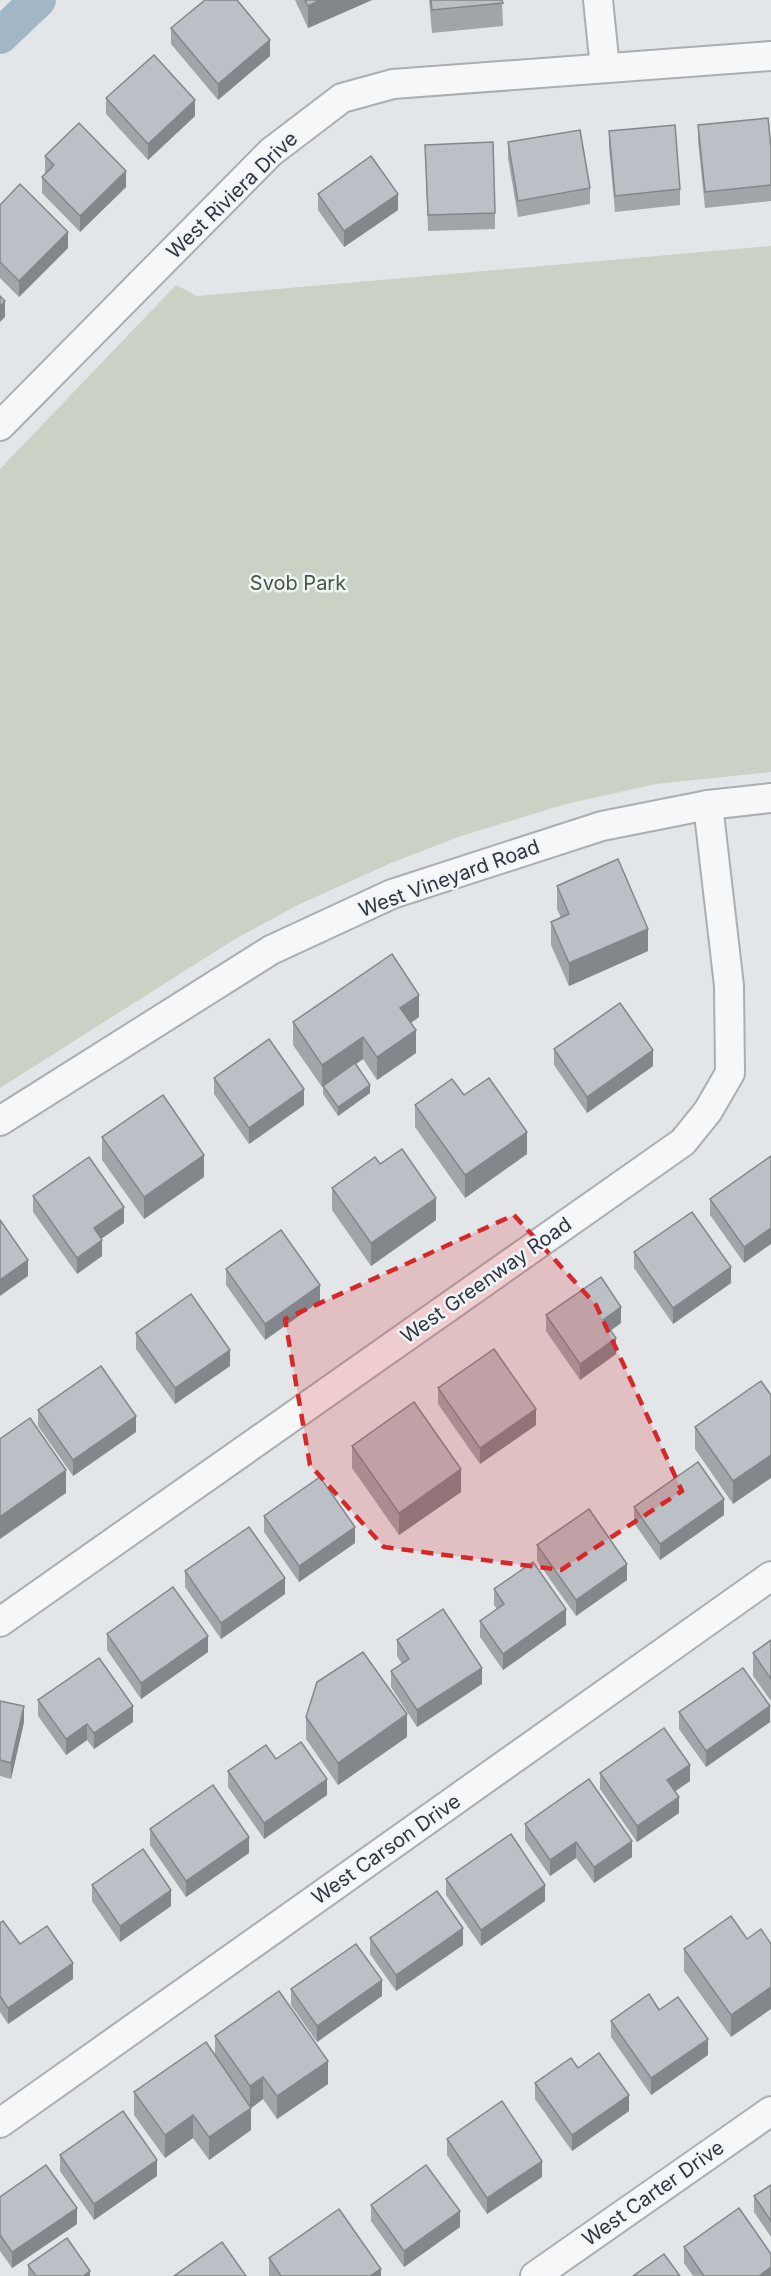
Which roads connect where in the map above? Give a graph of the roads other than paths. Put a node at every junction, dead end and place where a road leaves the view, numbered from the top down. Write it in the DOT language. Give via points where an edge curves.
graph roads {
  1 [pos="598,0"];
  2 [pos="771,56"];
  3 [pos="605,68"];
  4 [pos="0,426"];
  5 [pos="771,798"];
  6 [pos="708,805"];
  7 [pos="0,1120"];
  8 [pos="771,1576"];
  9 [pos="0,1622"];
  10 [pos="771,2111"];
  11 [pos="0,2122"];
  12 [pos="535,2276"];
  1 -- 3 [label="street"];
  2 -- 3 [label="street, West Riviera Drive"];
  3 -- 4 [label="street, West Riviera Drive" via="393,84 342,98 271,152"];
  5 -- 6 [label="street, West Vineyard Road"];
  6 -- 7 [label="street, West Vineyard Road" via="602,826 392,894 271,950"];
  6 -- 9 [label="street, West Greenway Road" via="729,986 730,1073 683,1142"];
  8 -- 11 [label="street, West Carson Drive"];
  10 -- 12 [label="street, West Carter Drive"];
}
